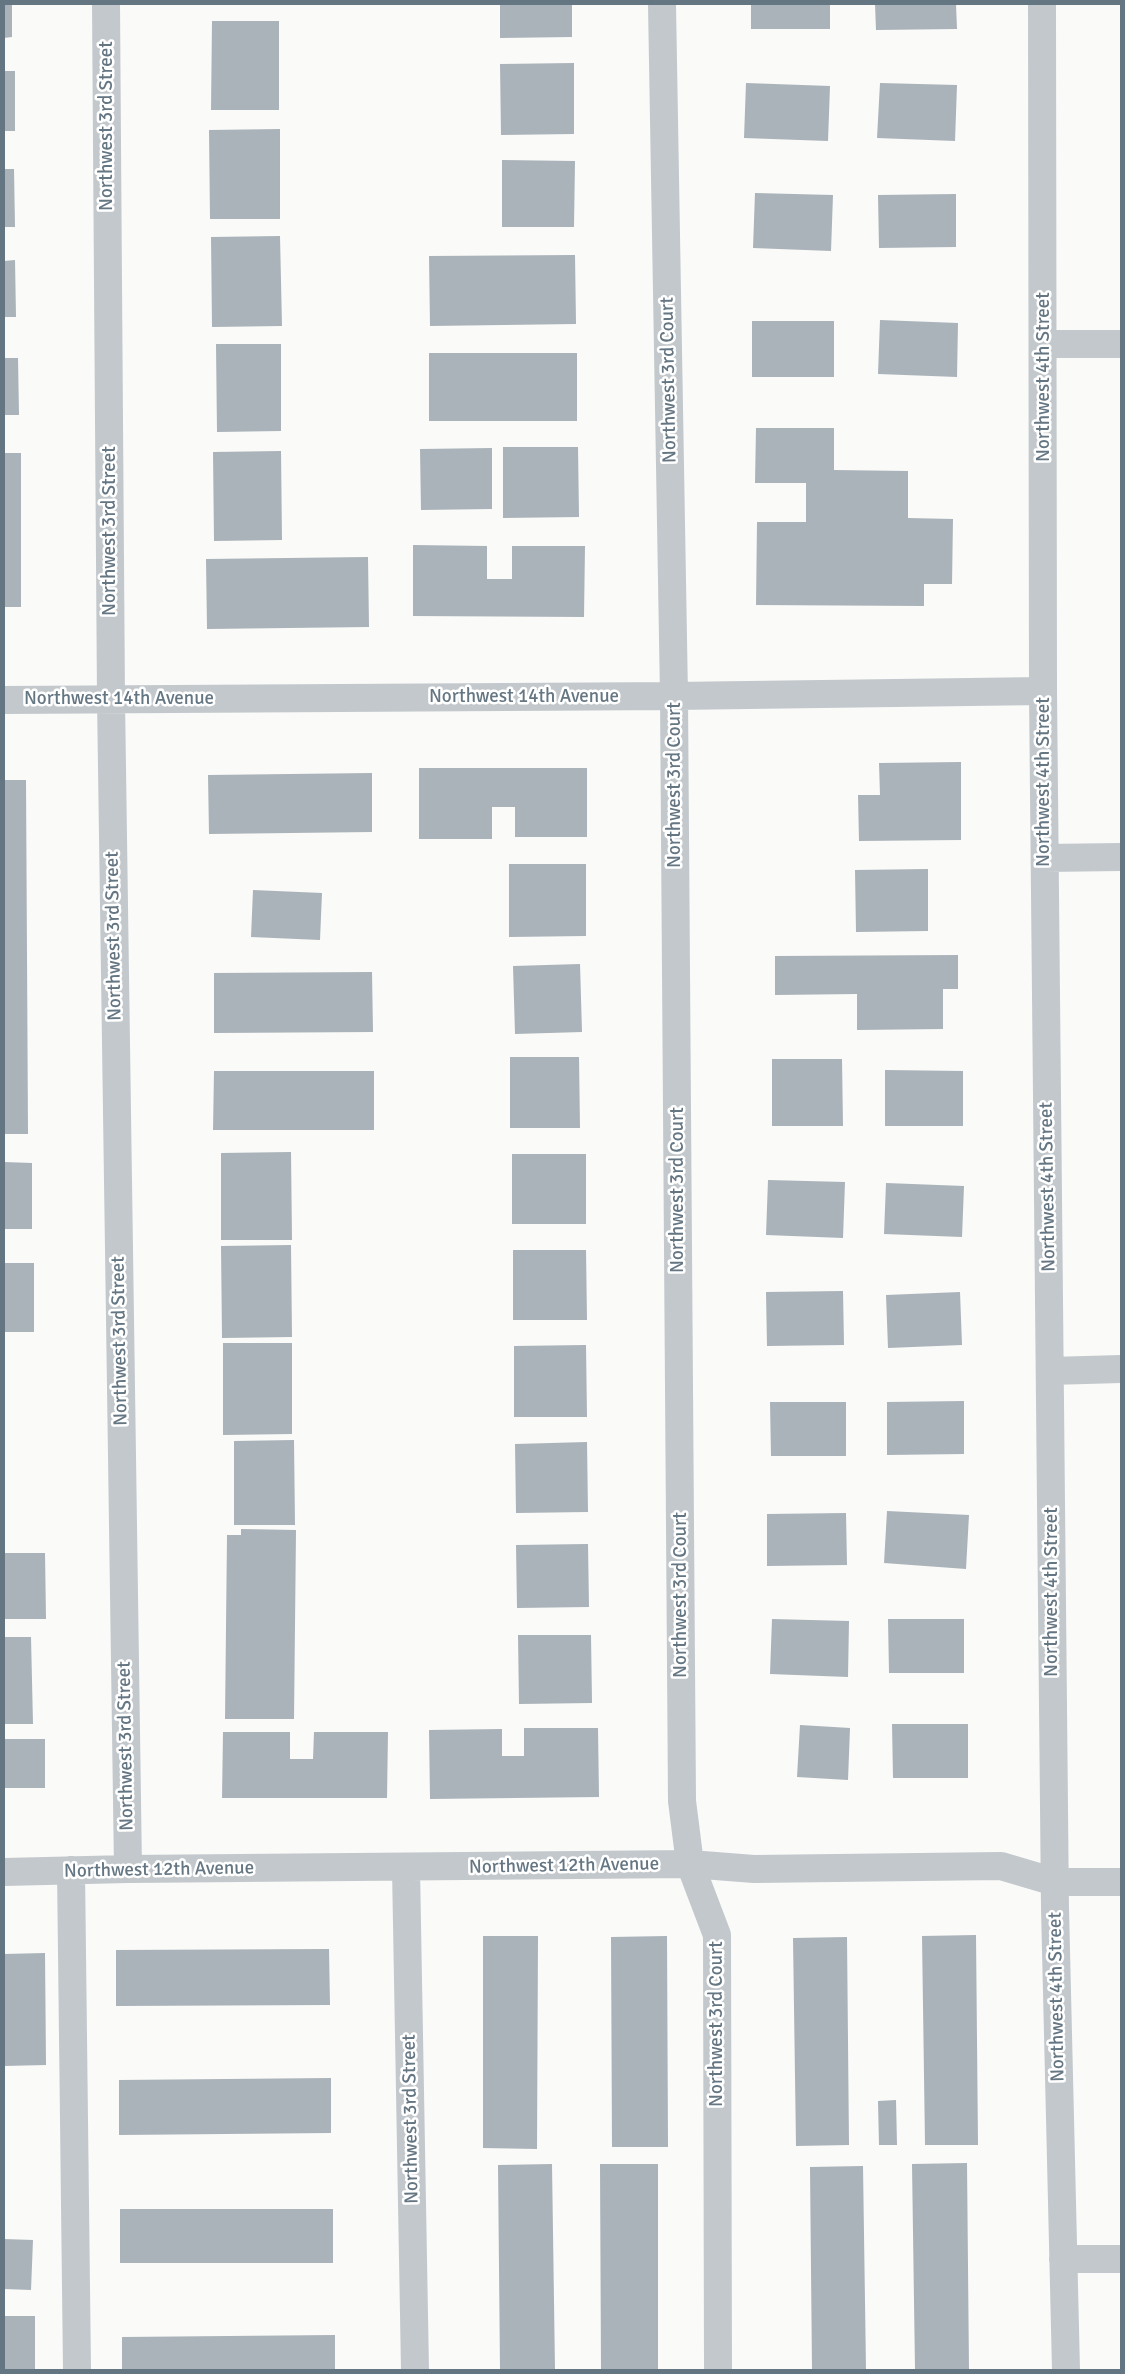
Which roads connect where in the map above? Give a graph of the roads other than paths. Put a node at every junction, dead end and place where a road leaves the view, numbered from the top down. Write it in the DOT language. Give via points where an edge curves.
graph roads {
  1 [pos="106,4"];
  2 [pos="662,4"];
  3 [pos="1042,4"];
  4 [pos="1044,344"];
  5 [pos="1121,344"];
  6 [pos="1043,691"];
  7 [pos="674,696"];
  8 [pos="110,699"];
  9 [pos="4,700"];
  10 [pos="1121,857"];
  11 [pos="1045,858"];
  12 [pos="1121,1369"];
  13 [pos="1050,1370"];
  14 [pos="690,1864"];
  15 [pos="406,1868"];
  16 [pos="128,1869"];
  17 [pos="71,1870"];
  18 [pos="4,1872"];
  19 [pos="1055,1882"];
  20 [pos="1121,1882"];
  21 [pos="1063,2259"];
  22 [pos="1121,2259"];
  23 [pos="77,2370"];
  24 [pos="415,2370"];
  25 [pos="718,2370"];
  26 [pos="1066,2370"];
  1 -- 8 [label="street, Northwest 3rd Street"];
  2 -- 7 [label="street, Northwest 3rd Court"];
  3 -- 4 [label="street, Northwest 4th Street"];
  4 -- 5 [label="street"];
  4 -- 6 [label="street, Northwest 4th Street"];
  6 -- 7 [label="street, Northwest 14th Avenue"];
  6 -- 11 [label="street, Northwest 4th Street"];
  7 -- 8 [label="street, Northwest 14th Avenue"];
  7 -- 14 [label="street, Northwest 3rd Court" via="682,1800"];
  8 -- 9 [label="street, Northwest 14th Avenue"];
  8 -- 16 [label="street, Northwest 3rd Street"];
  10 -- 11 [label="street"];
  11 -- 13 [label="street, Northwest 4th Street"];
  12 -- 13 [label="street"];
  13 -- 19 [label="street, Northwest 4th Street"];
  14 -- 15 [label="street, Northwest 12th Avenue"];
  14 -- 19 [label="street, Northwest 12th Avenue" via="754,1869 1001,1866"];
  14 -- 25 [label="street, Northwest 3rd Court" via="717,1935"];
  15 -- 16 [label="street, Northwest 12th Avenue"];
  15 -- 24 [label="street, Northwest 3rd Street"];
  16 -- 17 [label="street, Northwest 12th Avenue"];
  17 -- 18 [label="street, Northwest 12th Avenue"];
  17 -- 23 [label="street"];
  19 -- 20 [label="street, Northwest 12th Avenue"];
  19 -- 21 [label="street, Northwest 4th Street"];
  21 -- 22 [label="street"];
  21 -- 26 [label="street, Northwest 4th Street"];
}
